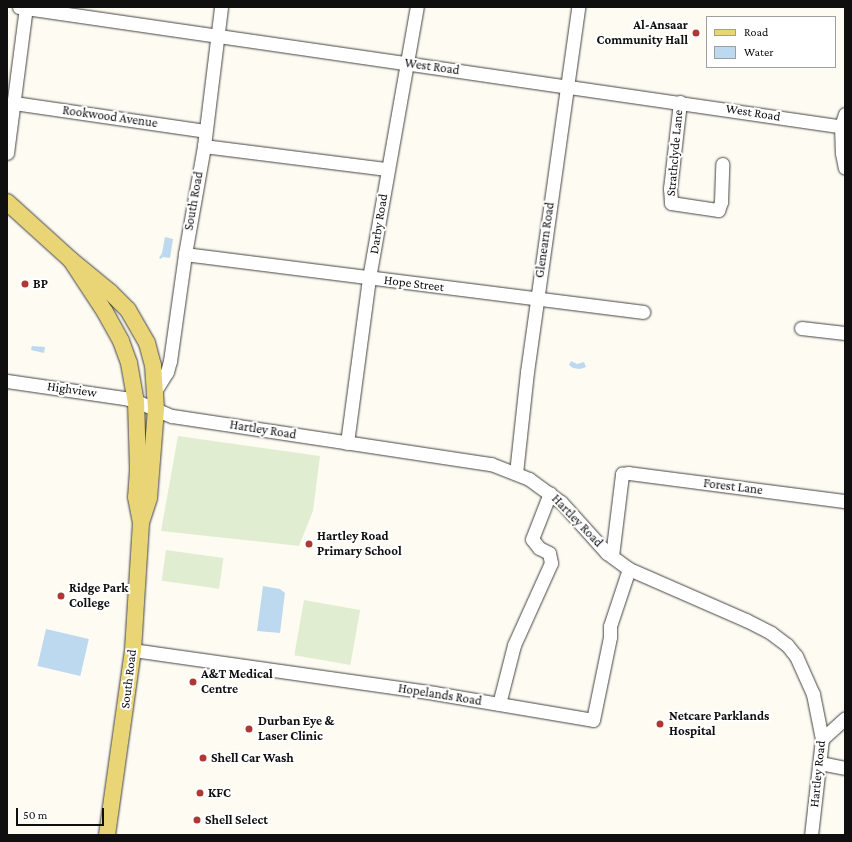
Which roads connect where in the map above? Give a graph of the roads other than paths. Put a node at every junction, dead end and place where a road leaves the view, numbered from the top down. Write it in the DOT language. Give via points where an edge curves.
graph roads {
  1 [pos="24,7"];
  2 [pos="221,7"];
  3 [pos="417,7"];
  4 [pos="578,7"];
  5 [pos="216,37"];
  6 [pos="408,64"];
  7 [pos="566,87"];
  8 [pos="680,102"];
  9 [pos="14,103"];
  10 [pos="844,122"];
  11 [pos="205,131"];
  12 [pos="204,146"];
  13 [pos="7,153"];
  14 [pos="722,164"];
  15 [pos="845,168"];
  16 [pos="387,169"];
  17 [pos="7,202"];
  18 [pos="186,254"];
  19 [pos="71,260"];
  20 [pos="369,278"];
  21 [pos="537,300"];
  22 [pos="643,312"];
  23 [pos="801,328"];
  24 [pos="845,333"];
  25 [pos="7,381"];
  26 [pos="155,391"];
  27 [pos="136,401"];
  28 [pos="156,409"];
  29 [pos="346,443"];
  30 [pos="516,473"];
  31 [pos="550,493"];
  32 [pos="845,501"];
  33 [pos="141,523"];
  34 [pos="612,556"];
  35 [pos="629,569"];
  36 [pos="133,650"];
  37 [pos="499,704"];
  38 [pos="845,718"];
  39 [pos="822,739"];
  40 [pos="820,763"];
  41 [pos="845,768"];
  42 [pos="107,835"];
  43 [pos="811,835"];
  1 -- 5 [label="street, West Road"];
  1 -- 9 [label="street"];
  2 -- 5 [label="street, South Road"];
  3 -- 6 [label="street, Darby Road"];
  4 -- 7 [label="street, Glenearn Road"];
  5 -- 6 [label="street, West Road"];
  5 -- 11 [label="street, South Road"];
  6 -- 7 [label="street, West Road"];
  6 -- 16 [label="street, Darby Road"];
  7 -- 8 [label="street, West Road"];
  7 -- 21 [label="street, Glenearn Road"];
  8 -- 10 [label="street, West Road"];
  8 -- 14 [label="street, Strathclyde Lane" via="670,188 671,203 718,210 721,202"];
  9 -- 11 [label="street, Rookwood Avenue"];
  9 -- 13 [label="street"];
  10 -- 15 [label="street" via="842,153"];
  11 -- 12 [label="street, South Road"];
  12 -- 16 [label="street"];
  12 -- 18 [label="street, South Road"];
  16 -- 20 [label="street, Darby Road"];
  17 -- 19 [label="main road"];
  18 -- 20 [label="street, Hope Street"];
  18 -- 26 [label="street, South Road" via="170,361 167,372"];
  19 -- 26 [label="main road, South Road" via="110,292 128,310 137,324 147,343 153,364"];
  19 -- 27 [label="main road, South Road" via="121,341 129,363"];
  20 -- 21 [label="street, Hope Street"];
  20 -- 29 [label="street, Darby Road"];
  21 -- 22 [label="street, Hope Street"];
  21 -- 30 [label="street, Glenearn Road"];
  23 -- 24 [label="street"];
  25 -- 27 [label="street, Highview"];
  26 -- 28 [label="main road, South Road"];
  27 -- 28 [label="street, Highview"];
  27 -- 33 [label="main road, South Road" via="136,497"];
  28 -- 29 [label="street, Hartley Road" via="172,416"];
  28 -- 33 [label="main road, South Road" via="149,498"];
  29 -- 30 [label="street, Hartley Road" via="491,464"];
  30 -- 31 [label="street, Hartley Road"];
  31 -- 34 [label="street, Hartley Road"];
  31 -- 37 [label="street" via="532,539 539,548 549,553 551,563 514,645"];
  32 -- 34 [label="street, Forest Lane" via="622,474"];
  33 -- 36 [label="main road, South Road"];
  34 -- 35 [label="street, Hartley Road"];
  35 -- 37 [label="street, Hopelands Road" via="610,626 593,720"];
  35 -- 39 [label="street, Hartley Road" via="746,620 787,645 802,668 813,694"];
  36 -- 37 [label="street, Hopelands Road"];
  36 -- 42 [label="main road, South Road"];
  38 -- 39 [label="street"];
  39 -- 40 [label="street, Hartley Road"];
  40 -- 41 [label="street"];
  40 -- 43 [label="street, Hartley Road"];
}
